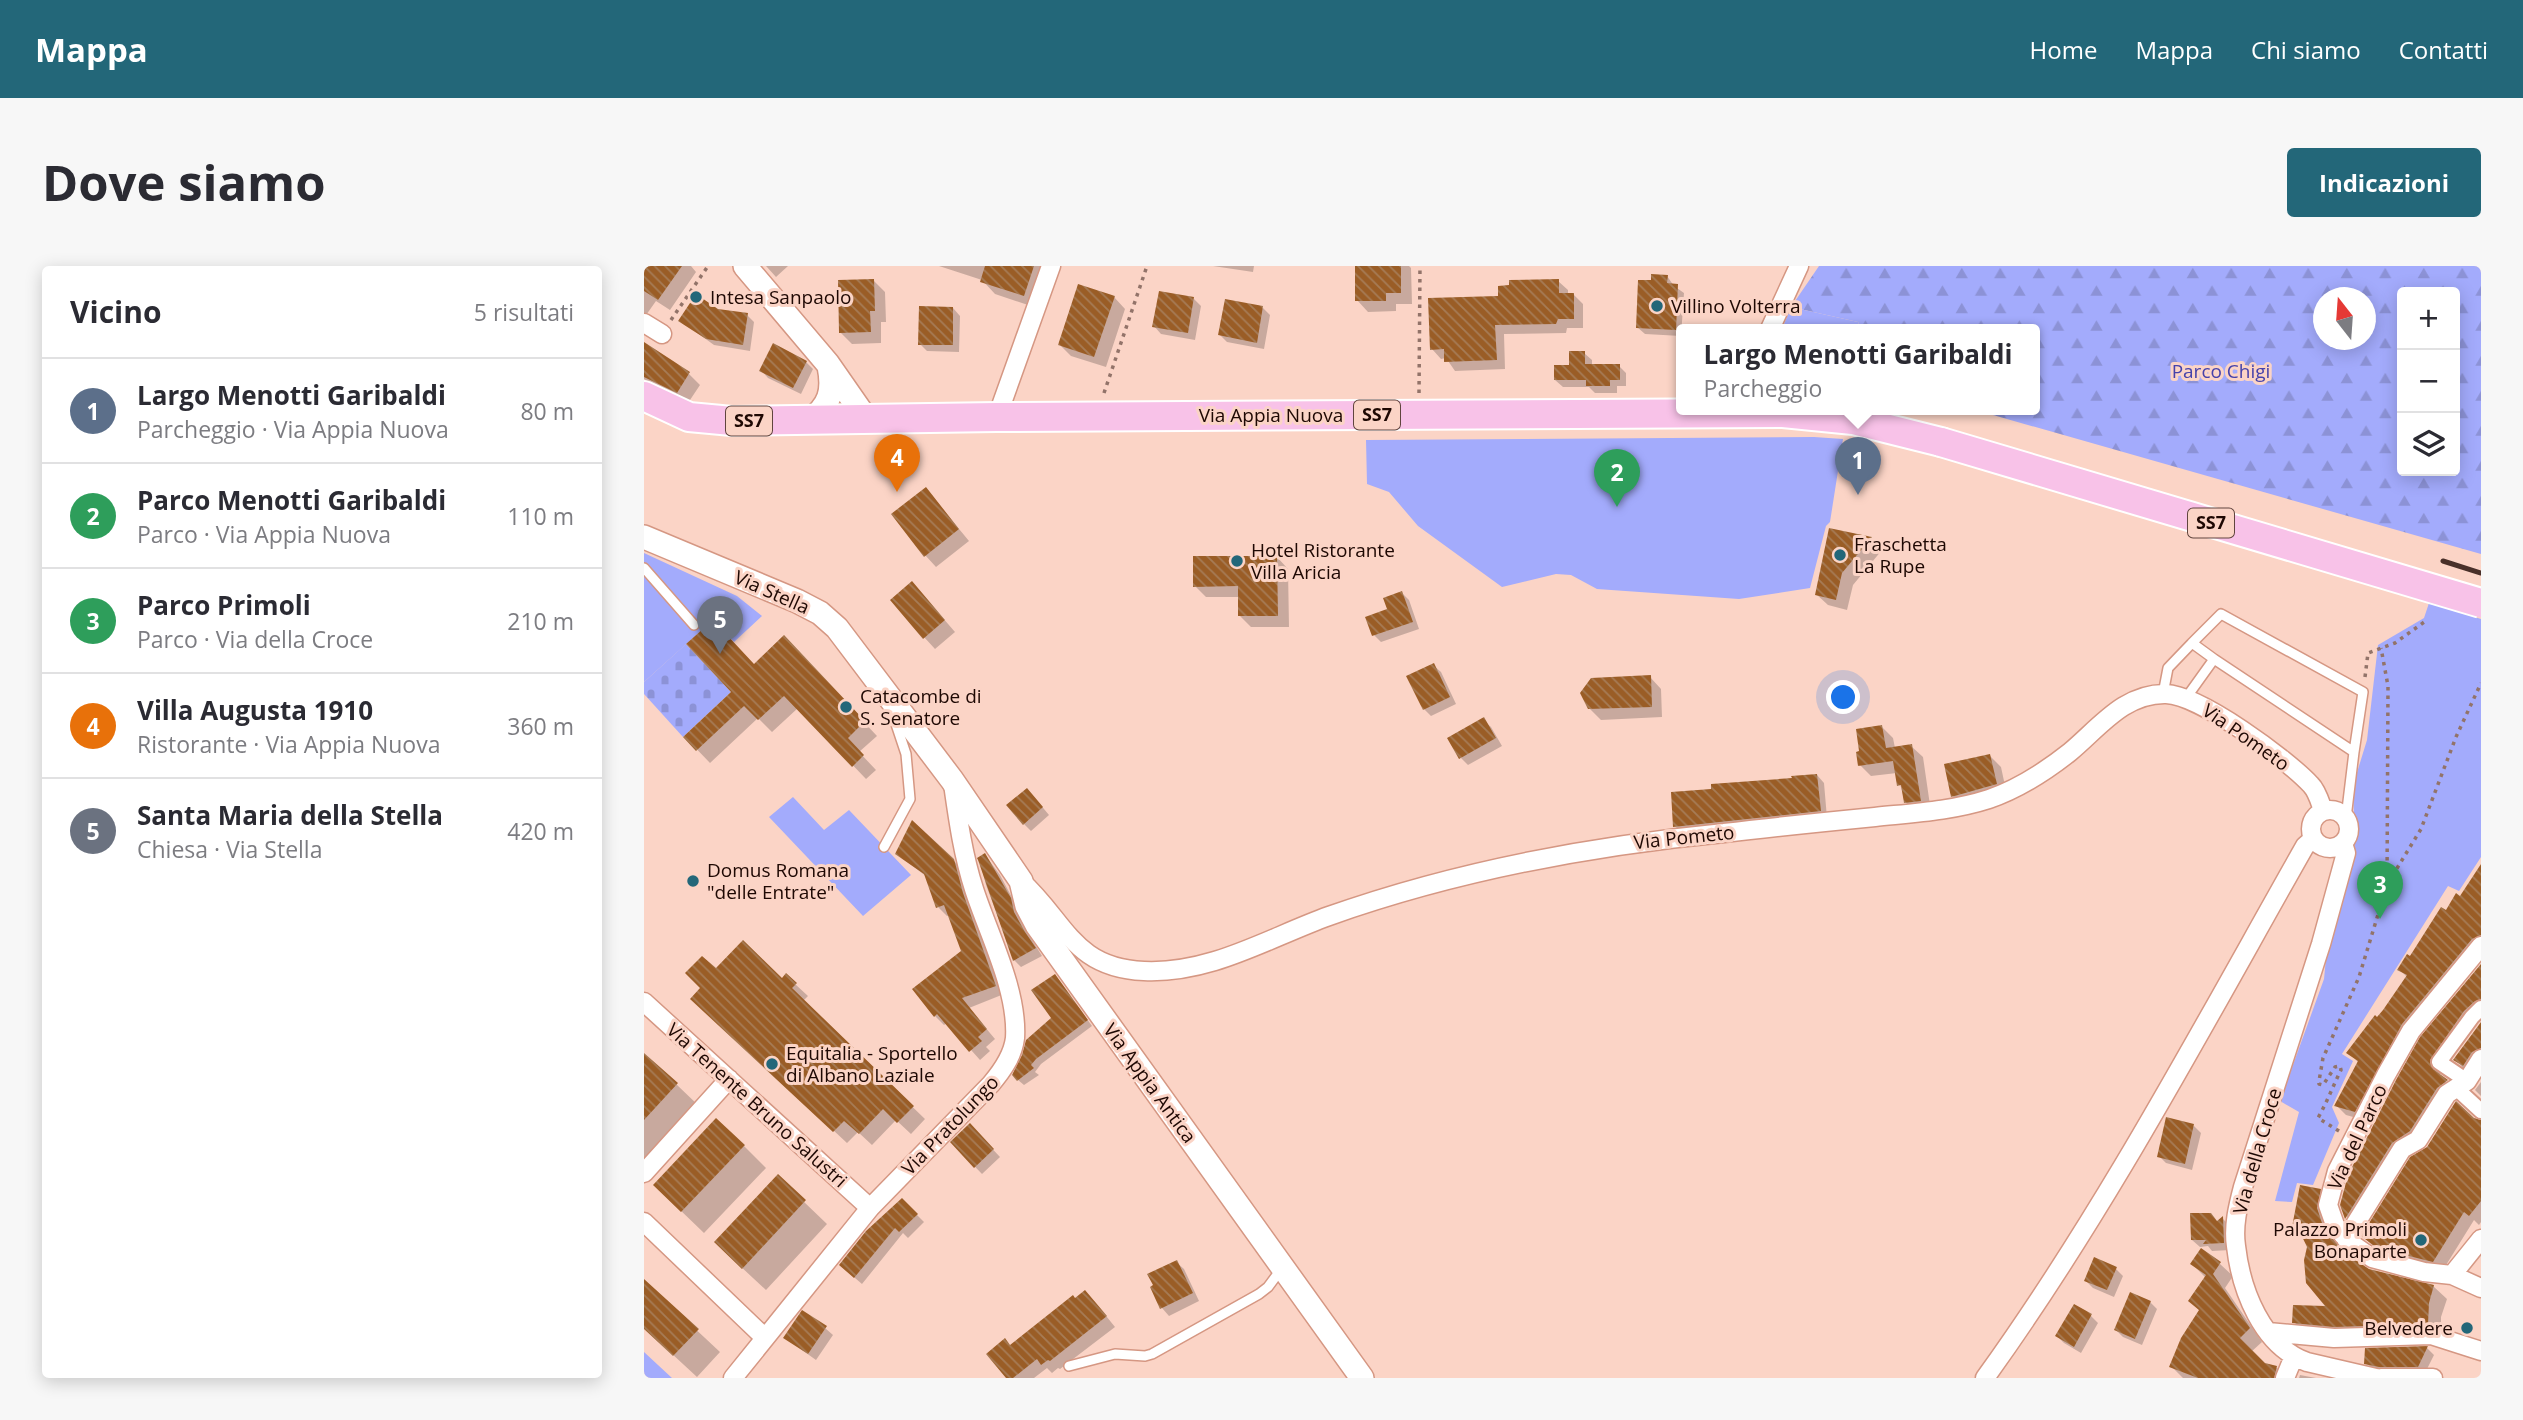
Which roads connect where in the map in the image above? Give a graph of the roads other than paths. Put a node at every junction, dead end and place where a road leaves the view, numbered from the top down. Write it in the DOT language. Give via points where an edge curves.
graph roads {
  1 [pos="745,266"];
  2 [pos="1051,266"];
  3 [pos="1799,266"];
  4 [pos="644,323"];
  5 [pos="1772,324"];
  6 [pos="662,334"];
  7 [pos="828,364"];
  8 [pos="644,396"];
  9 [pos="644,412"];
  10 [pos="1676,413"];
  11 [pos="1808,415"];
  12 [pos="689,417"];
  13 [pos="997,417"];
  14 [pos="867,420"];
  15 [pos="809,421"];
  16 [pos="644,537"];
  17 [pos="644,568"];
  18 [pos="2481,603"];
  19 [pos="694,625"];
  20 [pos="2192,643"];
  21 [pos="2214,659"];
  22 [pos="886,693"];
  23 [pos="2163,694"];
  24 [pos="2186,698"];
  25 [pos="2354,752"];
  26 [pos="952,780"];
  27 [pos="2323,810"];
  28 [pos="2346,818"];
  29 [pos="2313,839"];
  30 [pos="2343,843"];
  31 [pos="884,847"];
  32 [pos="1021,881"];
  33 [pos="2481,946"];
  34 [pos="644,1002"];
  35 [pos="2481,1008"];
  36 [pos="2481,1059"];
  37 [pos="729,1079"];
  38 [pos="2462,1084"];
  39 [pos="2481,1111"];
  40 [pos="644,1173"];
  41 [pos="870,1208"];
  42 [pos="644,1222"];
  43 [pos="2346,1239"];
  44 [pos="2481,1239"];
  45 [pos="1283,1266"];
  46 [pos="2452,1275"];
  47 [pos="2481,1288"];
  48 [pos="2269,1332"];
  49 [pos="764,1338"];
  50 [pos="2481,1351"];
  51 [pos="2294,1356"];
  52 [pos="1069,1366"];
  53 [pos="733,1378"];
  54 [pos="1362,1378"];
  55 [pos="1985,1378"];
  56 [pos="2285,1378"];
  57 [pos="2379,1378"];
  58 [pos="2433,1378"];
  1 -- 7 [label="street"];
  2 -- 13 [label="street"];
  3 -- 5 [label="street"];
  4 -- 6 [label="street"];
  7 -- 14 [label="street"];
  7 -- 15 [label="street" via="828,402"];
  8 -- 12 [label="main road, Via Appia Nuova / SS7"];
  9 -- 12 [label="street"];
  10 -- 13 [label="main road, Via Appia Nuova / SS7"];
  11 -- 18 [label="main road, Via Appia Nuova / SS7, bridge" via="1941,442"];
  12 -- 15 [label="main road, Via Appia Nuova / SS7"];
  13 -- 14 [label="main road, Via Appia Nuova / SS7"];
  14 -- 15 [label="main road, Via Appia Nuova / SS7"];
  16 -- 22 [label="street, Via Stella" via="813,609 837,628"];
  17 -- 19 [label="lane"];
  20 -- 21 [label="lane"];
  20 -- 23 [label="lane" via="2168,668"];
  20 -- 25 [label="lane" via="2221,614 2363,691"];
  21 -- 24 [label="lane"];
  21 -- 25 [label="lane"];
  22 -- 26 [label="street, Via Stella"];
  22 -- 31 [label="lane" via="906,754 911,799"];
  23 -- 24 [label="street, Via Pometo"];
  23 -- 32 [label="street, Via Pometo" via="2126,704 2047,768 1984,800 1921,812 1624,844 1529,861 1372,902 1198,967 1145,971 1091,958"];
  24 -- 27 [label="street, Via Pometo" via="2257,740 2314,786"];
  25 -- 28 [label="lane"];
  26 -- 32 [label="street, Via Appia Antica"];
  26 -- 41 [label="street, Via Pratolungo" via="970,876 1013,1011 1014,1042 1005,1067 991,1084"];
  27 -- 28 [label="street" via="2336,810"];
  27 -- 29 [label="street" via="2311,822"];
  28 -- 30 [label="street" via="2348,833"];
  29 -- 30 [label="street" via="2327,848"];
  29 -- 55 [label="street" via="2138,1143"];
  30 -- 48 [label="street, Via della Croce" via="2346,853 2321,944 2237,1208 2241,1275 2253,1308"];
  32 -- 45 [label="street, Via Appia Antica" via="1037,925"];
  33 -- 43 [label="street, Via del Parco" via="2411,1031 2332,1182 2328,1205 2334,1224"];
  34 -- 37 [label="street, Via Tenente Bruno Salustri"];
  35 -- 38 [label="street" via="2439,1062"];
  36 -- 38 [label="street"];
  37 -- 40 [label="street"];
  37 -- 41 [label="street, Via Tenente Bruno Salustri"];
  38 -- 39 [label="street"];
  38 -- 43 [label="street" via="2447,1094 2418,1140 2402,1149"];
  41 -- 49 [label="street, Via Pratolungo"];
  42 -- 49 [label="street"];
  43 -- 46 [label="street, Via del Parco" via="2386,1263"];
  44 -- 46 [label="street"];
  45 -- 52 [label="lane" via="1259,1294 1152,1354 1115,1354"];
  45 -- 54 [label="street, Via Appia Antica"];
  46 -- 47 [label="street, Via del Parco"];
  48 -- 50 [label="street" via="2334,1338 2431,1335"];
  48 -- 51 [label="street, Via della Croce"];
  49 -- 53 [label="street, Via Pratolungo"];
  51 -- 56 [label="street"];
  51 -- 57 [label="street"];
  57 -- 58 [label="street"];
}
